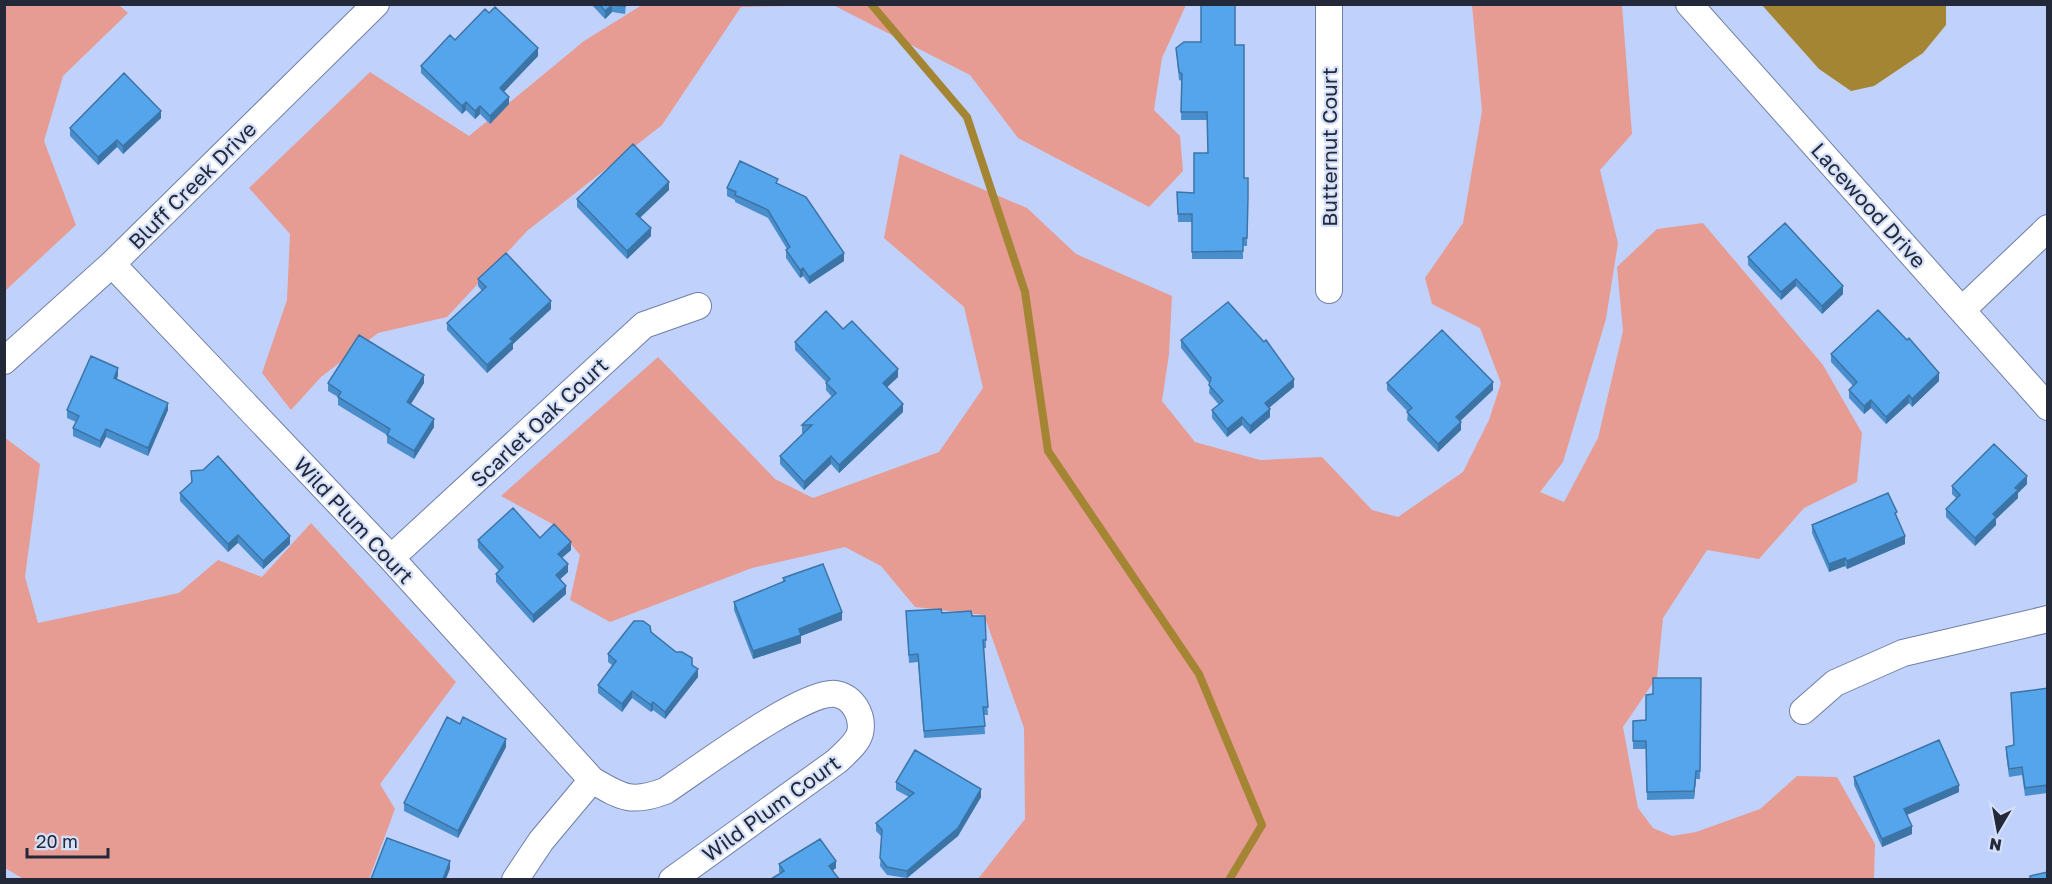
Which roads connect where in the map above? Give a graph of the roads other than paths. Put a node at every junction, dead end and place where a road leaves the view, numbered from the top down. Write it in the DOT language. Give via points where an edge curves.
graph roads {
  1 [pos="376,4"];
  2 [pos="1329,4"];
  3 [pos="1689,4"];
  4 [pos="2048,228"];
  5 [pos="112,264"];
  6 [pos="1329,290"];
  7 [pos="698,306"];
  8 [pos="1963,309"];
  9 [pos="4,361"];
  10 [pos="2048,407"];
  11 [pos="392,558"];
  12 [pos="2048,619"];
  13 [pos="1803,711"];
  14 [pos="592,780"];
  15 [pos="515,879"];
  16 [pos="672,879"];
  1 -- 5 [label="street, Bluff Creek Drive"];
  2 -- 6 [label="street, Butternut Court"];
  3 -- 8 [label="street, Lacewood Drive"];
  4 -- 8 [label="street"];
  5 -- 9 [label="street, Bluff Creek Drive"];
  5 -- 11 [label="street, Wild Plum Court"];
  7 -- 11 [label="street, Scarlet Oak Court" via="644,325"];
  8 -- 10 [label="street, Lacewood Drive"];
  11 -- 14 [label="street, Wild Plum Court"];
  12 -- 13 [label="street" via="1904,653 1835,683"];
  14 -- 15 [label="street" via="541,840"];
  14 -- 16 [label="street, Wild Plum Court" via="621,797 648,797 665,791 790,708 835,694 852,702 859,715 860,733 837,761"];
}
